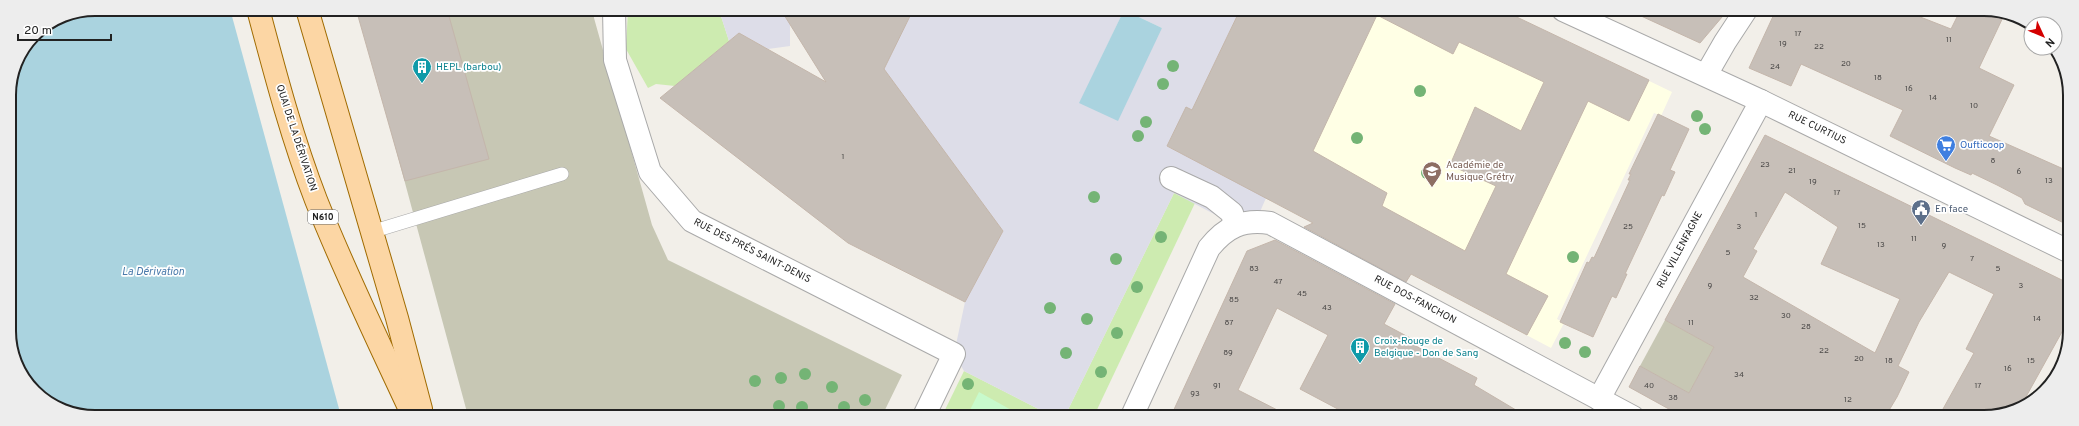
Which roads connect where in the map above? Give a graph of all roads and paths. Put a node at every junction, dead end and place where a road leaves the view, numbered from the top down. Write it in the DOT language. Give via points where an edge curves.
graph roads {
  1 [pos="260,16"];
  2 [pos="309,16"];
  3 [pos="614,16"];
  4 [pos="1576,16"];
  5 [pos="1742,16"];
  6 [pos="1706,75"];
  7 [pos="1761,101"];
  8 [pos="562,174"];
  9 [pos="1171,178"];
  10 [pos="1235,225"];
  11 [pos="371,232"];
  12 [pos="2063,249"];
  13 [pos="1599,399"];
  14 [pos="410,410"];
  15 [pos="421,410"];
  16 [pos="927,410"];
  17 [pos="1135,410"];
  18 [pos="1620,410"];
  1 -- 14 [label="main road, QUAI DE LA DÉRIVATION / N610" via="278,84 316,200"];
  2 -- 11 [label="main road"];
  3 -- 16 [label="street, RUE DES PRÉS SAINT-DENIS" via="615,60 650,172 692,221 954,354"];
  4 -- 6 [label="street, RUE CURTIUS"];
  5 -- 6 [label="street"];
  6 -- 7 [label="street, RUE CURTIUS"];
  7 -- 12 [label="street, RUE CURTIUS"];
  7 -- 13 [label="street, RUE VILLENFAGNE"];
  8 -- 11 [label="lane"];
  9 -- 10 [label="street" via="1217,201 1232,213"];
  10 -- 13 [label="street, RUE DOS-FANCHON" via="1256,221 1270,223"];
  10 -- 17 [label="street" via="1221,234 1209,248"];
  11 -- 15 [label="main road" via="398,318"];
  13 -- 18 [label="street, RUE DOS-FANCHON"];
}
